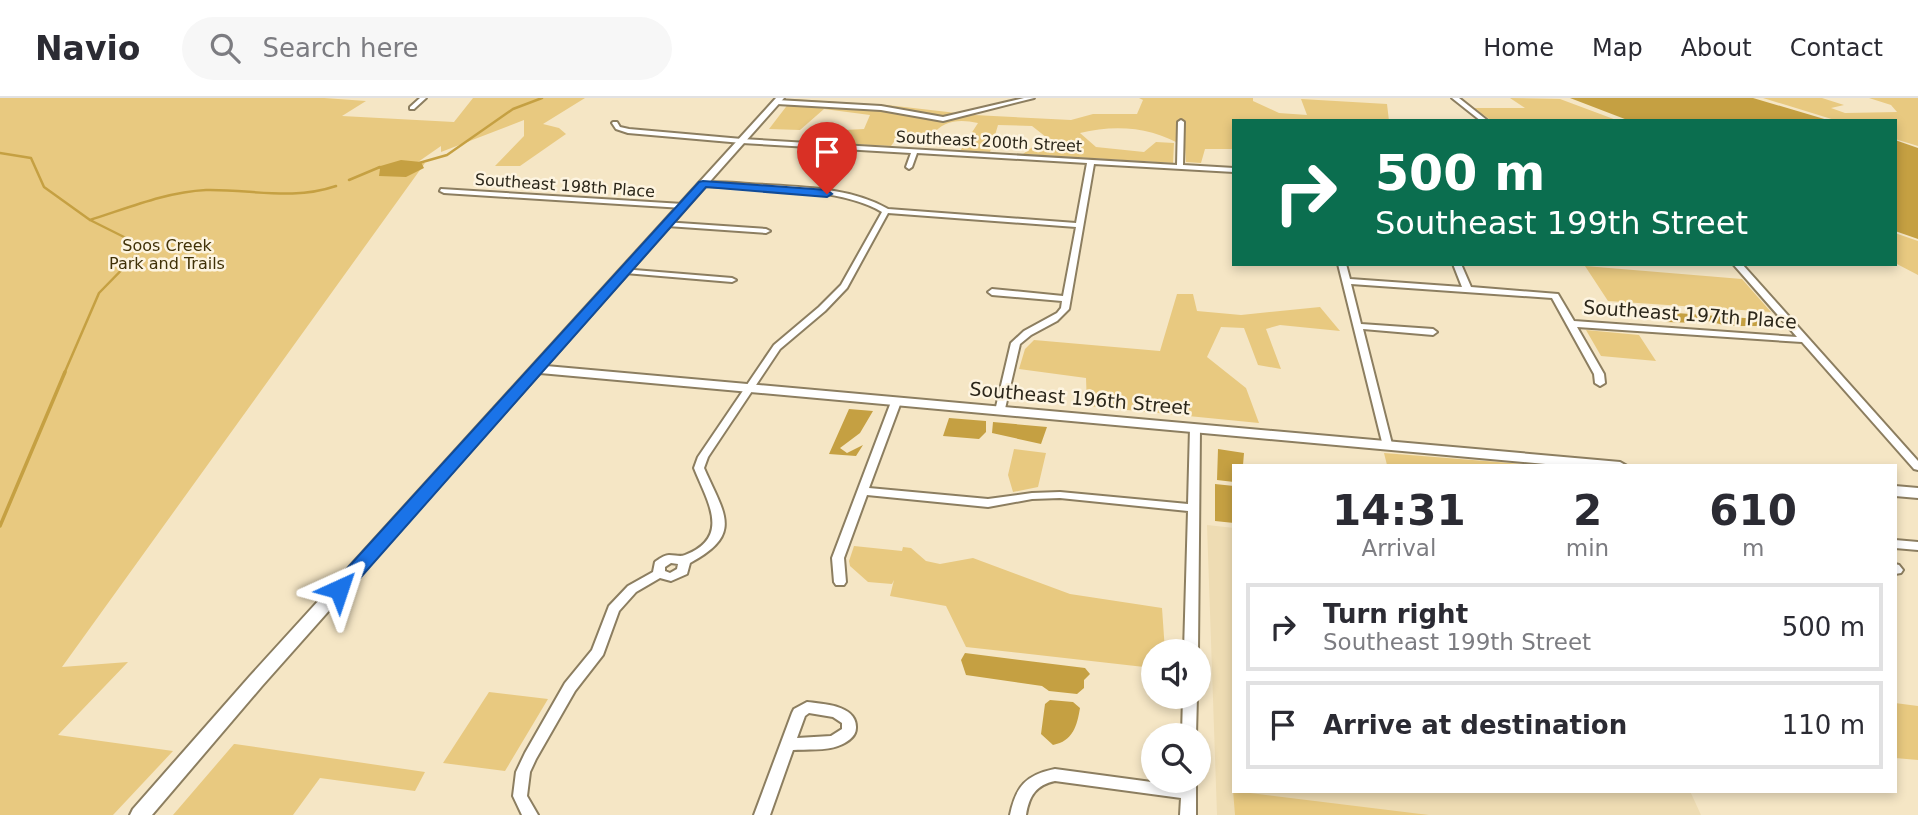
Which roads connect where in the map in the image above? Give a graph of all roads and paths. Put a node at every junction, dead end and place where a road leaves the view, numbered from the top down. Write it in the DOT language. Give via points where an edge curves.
graph roads {
  1 [pos="423,98"];
  2 [pos="1031,98"];
  3 [pos="1454,98"];
  4 [pos="778,100"];
  5 [pos="412,108"];
  6 [pos="1482,119"];
  7 [pos="1181,122"];
  8 [pos="615,124"];
  9 [pos="742,141"];
  10 [pos="915,151"];
  11 [pos="1091,161"];
  12 [pos="909,167"];
  13 [pos="1180,167"];
  14 [pos="1232,170"];
  15 [pos="703,184"];
  16 [pos="444,191"];
  17 [pos="683,206"];
  18 [pos="886,211"];
  19 [pos="667,224"];
  20 [pos="1079,225"];
  21 [pos="766,231"];
  22 [pos="1343,266"];
  23 [pos="1458,266"];
  24 [pos="1739,266"];
  25 [pos="625,271"];
  26 [pos="732,280"];
  27 [pos="1348,281"];
  28 [pos="1467,289"];
  29 [pos="992,292"];
  30 [pos="1067,299"];
  31 [pos="1572,324"];
  32 [pos="1358,326"];
  33 [pos="1433,332"];
  34 [pos="1805,340"];
  35 [pos="537,369"];
  36 [pos="1600,383"];
  37 [pos="746,389"];
  38 [pos="896,402"];
  39 [pos="999,411"];
  40 [pos="1195,428"];
  41 [pos="1387,444"];
  42 [pos="1599,464"];
  43 [pos="1918,467"];
  44 [pos="863,491"];
  45 [pos="1897,491"];
  46 [pos="1918,493"];
  47 [pos="1193,508"];
  48 [pos="1897,544"];
  49 [pos="1918,546"];
  50 [pos="840,582"];
  51 [pos="1191,639"];
  52 [pos="788,744"];
  53 [pos="1141,783"];
  54 [pos="1188,793"];
  55 [pos="140,815"];
  56 [pos="530,815"];
  57 [pos="762,815"];
  58 [pos="1018,815"];
  59 [pos="1188,815"];
  1 -- 5 [label="street"];
  2 -- 4 [label="street" via="943,119 881,108"];
  3 -- 6 [label="street"];
  4 -- 9 [label="street"];
  7 -- 13 [label="street"];
  8 -- 9 [label="street, Southeast 200th Street" via="628,131"];
  9 -- 10 [label="street, Southeast 200th Street"];
  9 -- 15 [label="street"];
  10 -- 11 [label="street, Southeast 200th Street"];
  10 -- 12 [label="street"];
  11 -- 13 [label="street, Southeast 200th Street"];
  11 -- 20 [label="street"];
  13 -- 14 [label="street, Southeast 200th Street"];
  15 -- 17 [label="street"];
  15 -- 18 [label="street" via="839,195"];
  16 -- 17 [label="street, Southeast 198th Place"];
  17 -- 19 [label="street"];
  18 -- 20 [label="street"];
  18 -- 37 [label="street" via="839,291 784,339"];
  19 -- 21 [label="street"];
  19 -- 25 [label="street"];
  20 -- 30 [label="street"];
  22 -- 27 [label="street"];
  23 -- 28 [label="street"];
  24 -- 34 [label="street"];
  25 -- 26 [label="street"];
  25 -- 35 [label="street"];
  27 -- 28 [label="street"];
  27 -- 32 [label="street"];
  28 -- 31 [label="street" via="1555,296"];
  29 -- 30 [label="street"];
  30 -- 39 [label="street" via="1062,314 1016,343"];
  31 -- 34 [label="street, Southeast 197th Place"];
  31 -- 36 [label="street"];
  32 -- 33 [label="street"];
  32 -- 41 [label="street"];
  34 -- 43 [label="street"];
  35 -- 37 [label="street, Southeast 196th Street"];
  35 -- 55 [label="street"];
  37 -- 38 [label="street, Southeast 196th Street"];
  37 -- 56 [label="street" via="699,468 720,516 713,542 684,561 665,560 659,573 639,583 615,606 598,652 570,687 523,772 520,796"];
  38 -- 39 [label="street, Southeast 196th Street"];
  38 -- 44 [label="street"];
  39 -- 40 [label="street, Southeast 196th Street"];
  40 -- 41 [label="street, Southeast 196th Street"];
  40 -- 47 [label="street"];
  41 -- 42 [label="street, Southeast 196th Street"];
  44 -- 47 [label="street" via="988,503 1060,495"];
  44 -- 50 [label="street" via="838,558"];
  45 -- 46 [label="street"];
  47 -- 51 [label="street"];
  48 -- 49 [label="street"];
  52 -- 57 [label="street"];
  53 -- 58 [label="street" via="1047,776 1025,789"];
  54 -- 59 [label="street"];
}
